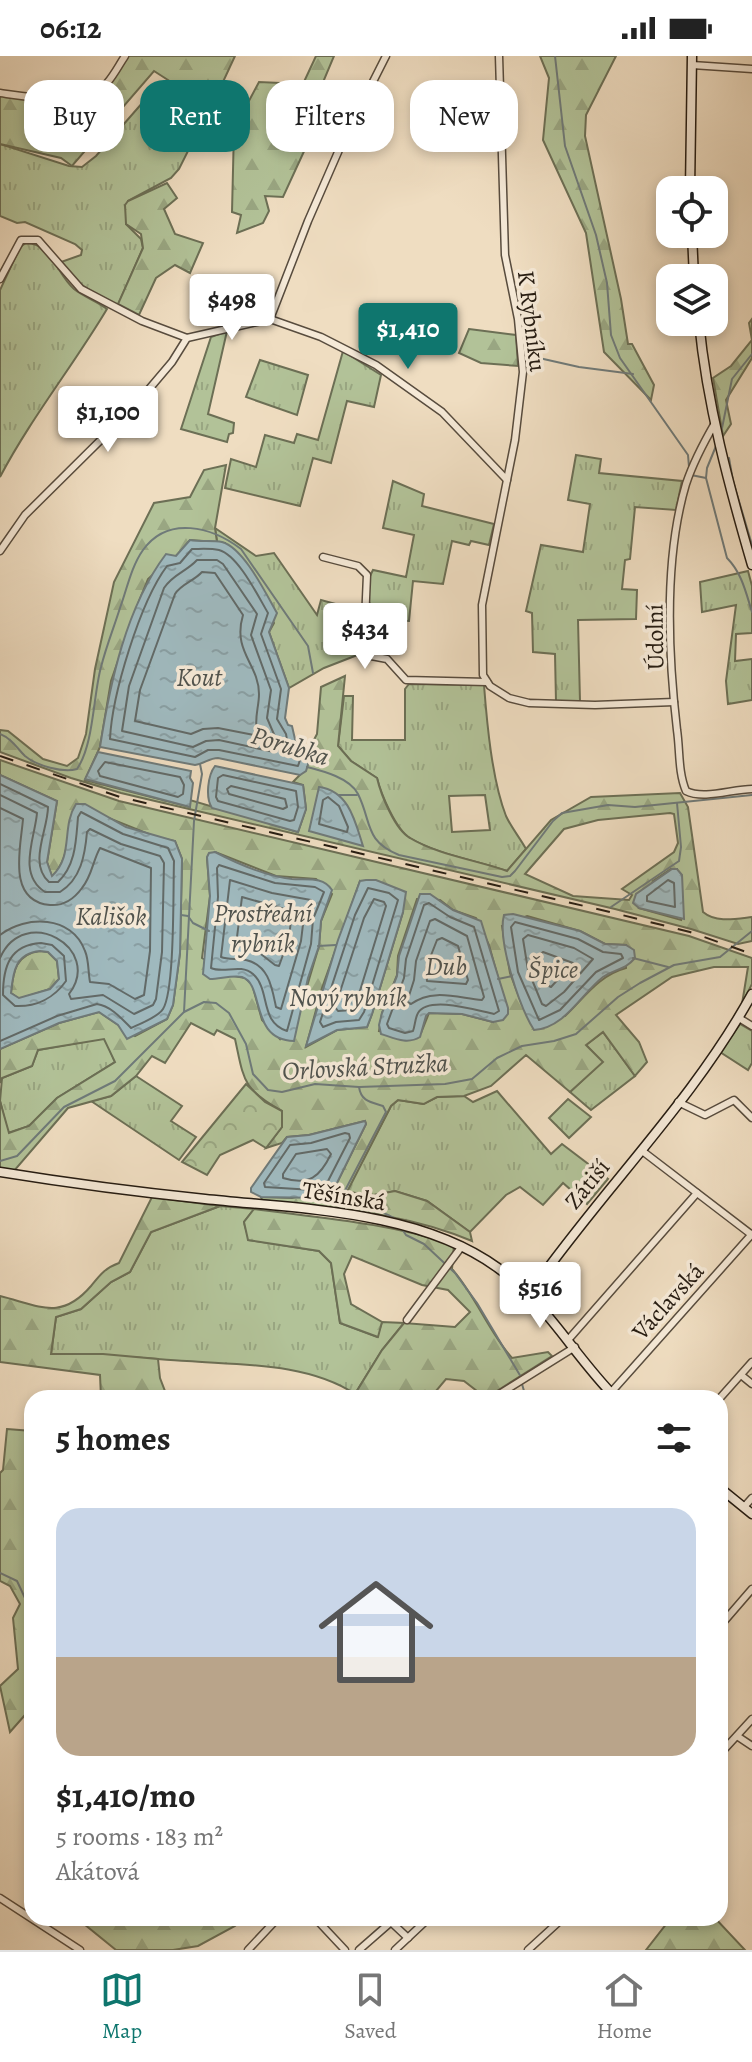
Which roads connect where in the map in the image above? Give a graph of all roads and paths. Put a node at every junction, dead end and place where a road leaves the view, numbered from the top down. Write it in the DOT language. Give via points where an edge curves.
graph roads {
  1 [pos="125,56"];
  2 [pos="386,56"];
  3 [pos="499,56"];
  4 [pos="692,61"];
  5 [pos="752,69"];
  6 [pos="0,93"];
  7 [pos="690,176"];
  8 [pos="0,279"];
  9 [pos="270,319"];
  10 [pos="701,336"];
  11 [pos="187,338"];
  12 [pos="715,423"];
  13 [pos="507,480"];
  14 [pos="749,545"];
  15 [pos="0,551"];
  16 [pos="323,557"];
  17 [pos="752,565"];
  18 [pos="487,682"];
  19 [pos="674,702"];
  20 [pos="752,789"];
  21 [pos="752,994"];
  22 [pos="739,1018"];
  23 [pos="752,1026"];
  24 [pos="678,1102"];
  25 [pos="752,1118"];
  26 [pos="641,1150"];
  27 [pos="0,1172"];
  28 [pos="697,1193"];
  29 [pos="752,1234"];
  30 [pos="462,1246"];
  31 [pos="530,1293"];
  32 [pos="407,1320"];
  33 [pos="572,1344"];
  34 [pos="752,1362"];
  35 [pos="741,1375"];
  36 [pos="752,1384"];
  37 [pos="505,1390"];
  38 [pos="606,1390"];
  39 [pos="616,1390"];
  40 [pos="727,1390"];
  41 [pos="728,1494"];
  42 [pos="752,1498"];
  43 [pos="744,1507"];
  44 [pos="752,1514"];
  45 [pos="752,1589"];
  46 [pos="728,1617"];
  47 [pos="752,1719"];
  48 [pos="737,1736"];
  49 [pos="728,1746"];
  50 [pos="752,1746"];
  51 [pos="0,1898"];
  52 [pos="24,1914"];
  53 [pos="43,1926"];
  54 [pos="270,1926"];
  55 [pos="322,1926"];
  56 [pos="384,1926"];
  57 [pos="396,1926"];
  58 [pos="421,1926"];
  59 [pos="554,1926"];
  60 [pos="408,1938"];
  61 [pos="80,1950"];
  62 [pos="248,1950"];
  63 [pos="345,1950"];
  64 [pos="359,1950"];
  65 [pos="395,1950"];
  66 [pos="528,1950"];
  1 -- 6 [label="street" via="96,91 38,98"];
  2 -- 9 [label="street" via="336,157"];
  3 -- 13 [label="street, K Rybníku" via="505,255 523,372"];
  4 -- 5 [label="street"];
  4 -- 7 [label="street"];
  8 -- 11 [label="street" via="21,240 38,240 81,289"];
  9 -- 11 [label="street"];
  9 -- 13 [label="street" via="376,365 442,412"];
  10 -- 12 [label="street"];
  11 -- 15 [label="street" via="133,408 25,515"];
  12 -- 14 [label="street"];
  12 -- 19 [label="street, Údolní" via="687,482 677,521 671,620"];
  13 -- 18 [label="street, K Rybníku" via="482,605 481,656"];
  14 -- 17 [label="street"];
  16 -- 18 [label="street" via="358,566 367,575 366,655 387,659 406,680"];
  18 -- 19 [label="street" via="509,698 529,703"];
  19 -- 20 [label="street, Údolní" via="686,791 704,795"];
  21 -- 22 [label="street, Zátiší"];
  22 -- 23 [label="street"];
  22 -- 24 [label="street, Zátiší"];
  24 -- 25 [label="street" via="705,1115 734,1100"];
  24 -- 26 [label="street, Zátiší"];
  26 -- 28 [label="street"];
  26 -- 31 [label="street, Zátiší"];
  27 -- 30 [label="street, Těšínská" via="326,1212 412,1228"];
  28 -- 29 [label="street"];
  28 -- 33 [label="street"];
  29 -- 39 [label="street, Václavská"];
  30 -- 31 [label="street, Těšínská"];
  30 -- 32 [label="street"];
  31 -- 33 [label="street, Těšínská"];
  33 -- 37 [label="street"];
  33 -- 38 [label="street, Těšínská"];
  34 -- 35 [label="street"];
  35 -- 36 [label="street"];
  35 -- 40 [label="street"];
  41 -- 43 [label="street"];
  42 -- 43 [label="street"];
  43 -- 44 [label="street"];
  45 -- 46 [label="street"];
  47 -- 48 [label="street"];
  48 -- 49 [label="street"];
  48 -- 50 [label="street"];
  51 -- 52 [label="street"];
  53 -- 61 [label="street"];
  54 -- 62 [label="street"];
  55 -- 63 [label="street"];
  56 -- 64 [label="street"];
  57 -- 60 [label="street"];
  58 -- 60 [label="street"];
  59 -- 66 [label="street"];
  60 -- 65 [label="street"];
}
